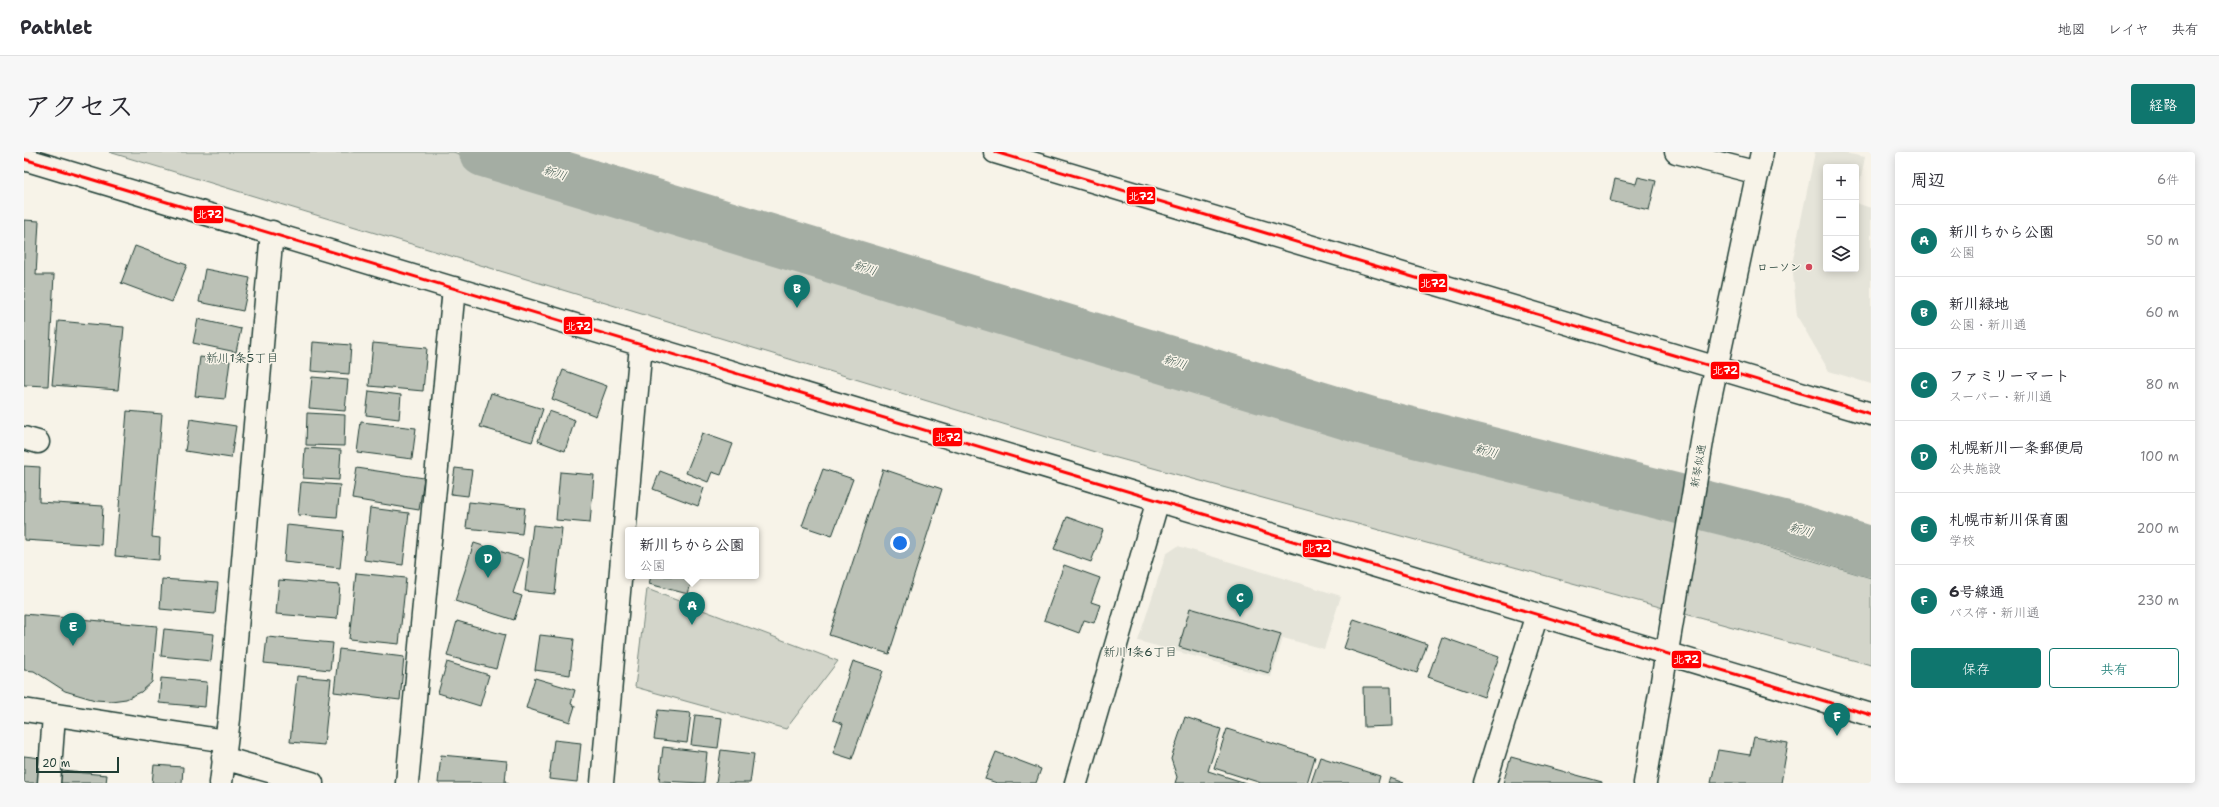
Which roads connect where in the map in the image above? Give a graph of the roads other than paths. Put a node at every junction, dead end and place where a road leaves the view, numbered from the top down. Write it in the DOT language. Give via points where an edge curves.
graph roads {
  1 [pos="995,152"];
  2 [pos="1676,152"];
  3 [pos="24,159"];
  4 [pos="1760,162"];
  5 [pos="272,232"];
  6 [pos="454,288"];
  7 [pos="641,345"];
  8 [pos="1716,368"];
  9 [pos="1871,414"];
  10 [pos="1158,500"];
  11 [pos="1537,614"];
  12 [pos="1665,654"];
  13 [pos="24,710"];
  14 [pos="54,715"];
  15 [pos="1871,715"];
  16 [pos="225,750"];
  17 [pos="48,783"];
  18 [pos="221,783"];
  19 [pos="312,783"];
  20 [pos="407,783"];
  21 [pos="602,783"];
  22 [pos="1076,783"];
  23 [pos="1485,783"];
  24 [pos="1645,783"];
  1 -- 8 [label="street"];
  2 -- 4 [label="street"];
  3 -- 5 [label="street"];
  4 -- 8 [label="street, 新琴似通"];
  5 -- 6 [label="street"];
  5 -- 16 [label="street"];
  6 -- 7 [label="street"];
  6 -- 20 [label="street"];
  7 -- 10 [label="street"];
  7 -- 21 [label="street"];
  8 -- 9 [label="street"];
  8 -- 12 [label="street, 新琴似通"];
  10 -- 11 [label="street"];
  10 -- 22 [label="street"];
  11 -- 12 [label="street"];
  11 -- 23 [label="street"];
  12 -- 15 [label="street"];
  12 -- 24 [label="street, 新琴似通"];
  13 -- 14 [label="street"];
  14 -- 16 [label="street"];
  14 -- 17 [label="street"];
  16 -- 18 [label="street"];
  16 -- 19 [label="street"];
}
